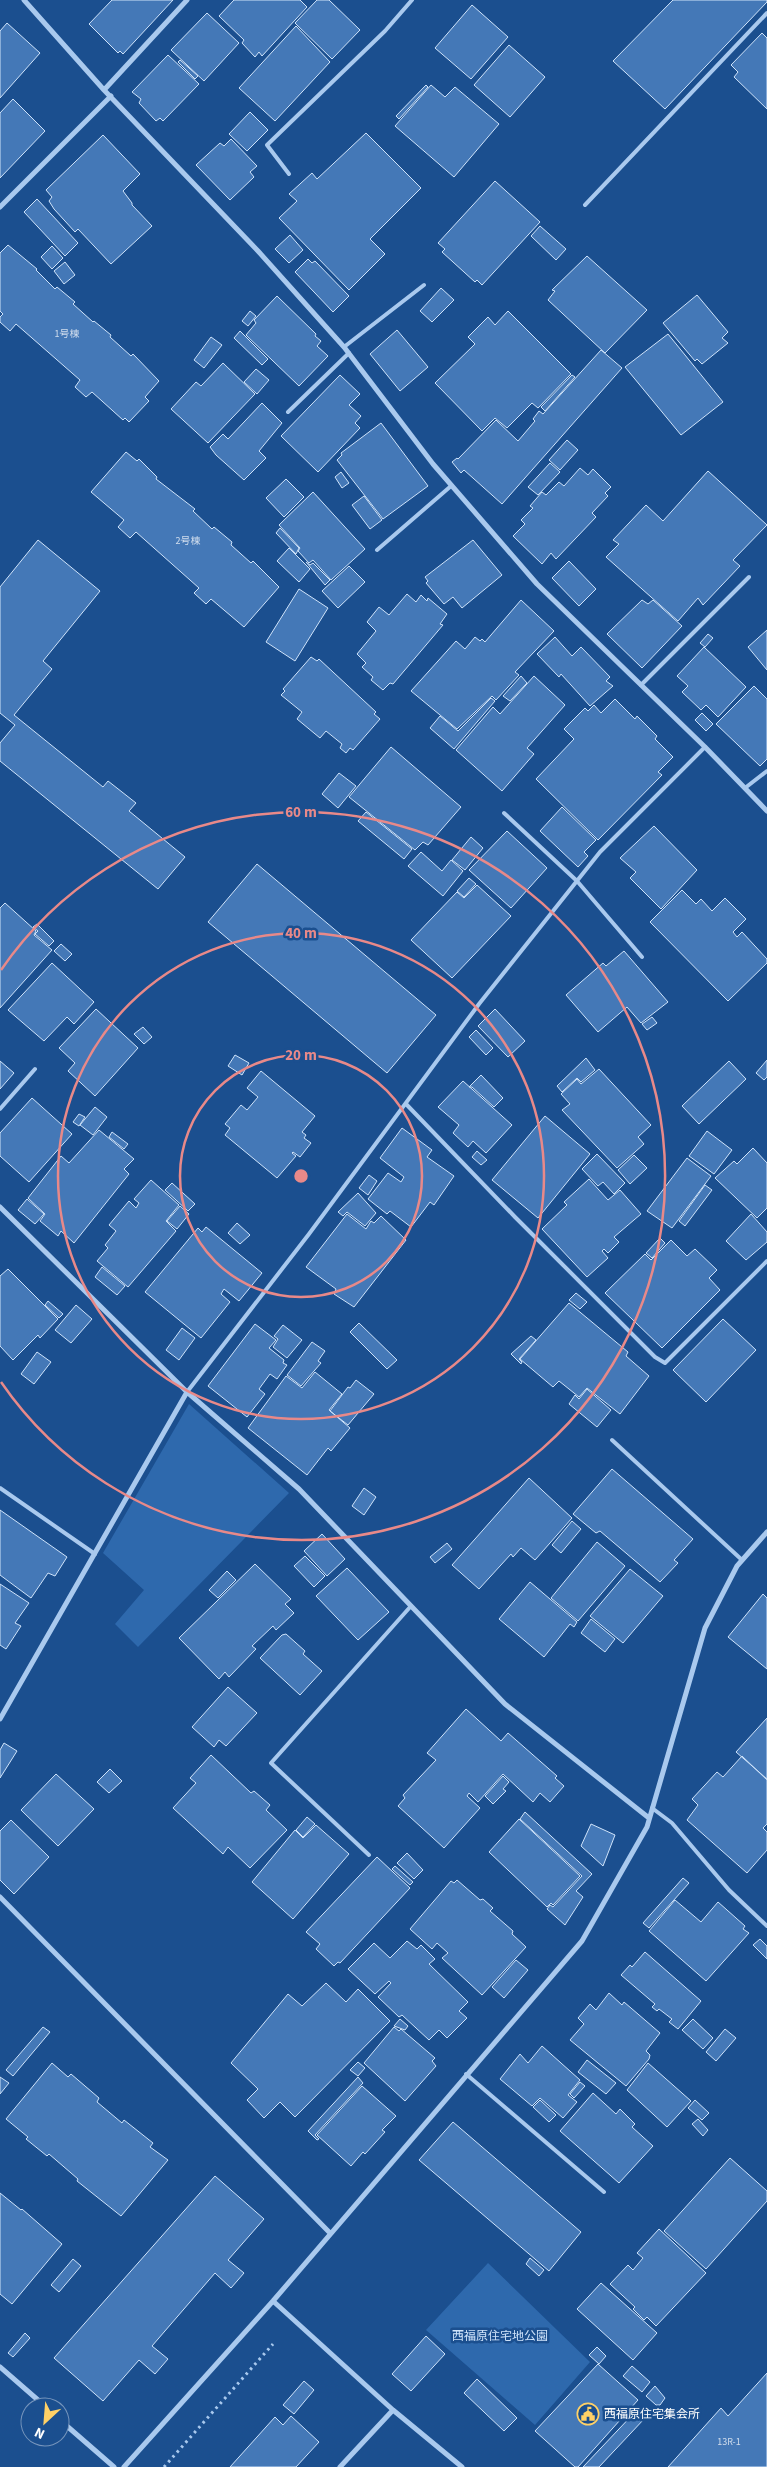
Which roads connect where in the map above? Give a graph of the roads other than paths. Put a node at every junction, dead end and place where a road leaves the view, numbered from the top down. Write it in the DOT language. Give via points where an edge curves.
graph roads {
  1 [pos="24,0"];
  2 [pos="187,0"];
  3 [pos="412,0"];
  4 [pos="767,13"];
  5 [pos="104,90"];
  6 [pos="111,96"];
  7 [pos="289,174"];
  8 [pos="585,205"];
  9 [pos="0,207"];
  10 [pos="424,285"];
  11 [pos="344,347"];
  12 [pos="349,353"];
  13 [pos="288,412"];
  14 [pos="451,486"];
  15 [pos="377,550"];
  16 [pos="749,577"];
  17 [pos="641,685"];
  18 [pos="705,747"];
  19 [pos="767,772"];
  20 [pos="745,788"];
  21 [pos="767,811"];
  22 [pos="504,813"];
  23 [pos="577,881"];
  24 [pos="642,957"];
  25 [pos="35,1069"];
  26 [pos="406,1104"];
  27 [pos="0,1108"];
  28 [pos="0,1207"];
  29 [pos="767,1261"];
  30 [pos="187,1392"];
  31 [pos="612,1440"];
  32 [pos="0,1488"];
  33 [pos="767,1532"];
  34 [pos="95,1554"];
  35 [pos="742,1560"];
  36 [pos="412,1605"];
  37 [pos="0,1719"];
  38 [pos="652,1807"];
  39 [pos="649,1818"];
  40 [pos="369,1854"];
  41 [pos="0,1896"];
  42 [pos="767,1926"];
  43 [pos="466,2074"];
  44 [pos="604,2192"];
  45 [pos="330,2233"];
  46 [pos="273,2301"];
  47 [pos="0,2367"];
  48 [pos="34,2397"];
  49 [pos="393,2410"];
  50 [pos="70,2429"];
  51 [pos="114,2467"];
  52 [pos="124,2467"];
  53 [pos="340,2467"];
  54 [pos="462,2467"];
  1 -- 5 [label="street"];
  2 -- 5 [label="street"];
  3 -- 7 [label="lane" via="385,31 267,145"];
  4 -- 8 [label="lane"];
  5 -- 6 [label="street"];
  6 -- 9 [label="street"];
  6 -- 11 [label="street"];
  10 -- 11 [label="lane"];
  11 -- 12 [label="street"];
  12 -- 13 [label="lane"];
  12 -- 14 [label="street"];
  14 -- 15 [label="lane"];
  14 -- 17 [label="street" via="537,584"];
  16 -- 17 [label="lane"];
  17 -- 18 [label="street"];
  18 -- 20 [label="street"];
  18 -- 23 [label="lane" via="600,852"];
  19 -- 20 [label="lane"];
  20 -- 21 [label="street"];
  22 -- 23 [label="lane"];
  23 -- 24 [label="lane"];
  23 -- 26 [label="lane" via="479,1004"];
  25 -- 27 [label="lane"];
  26 -- 29 [label="lane" via="655,1357 665,1363"];
  26 -- 30 [label="lane"];
  28 -- 30 [label="street"];
  30 -- 34 [label="street"];
  30 -- 36 [label="street" via="299,1489"];
  31 -- 35 [label="lane"];
  32 -- 34 [label="lane"];
  33 -- 35 [label="street"];
  34 -- 37 [label="street"];
  35 -- 38 [label="street" via="705,1628"];
  36 -- 39 [label="street" via="505,1704"];
  36 -- 40 [label="lane" via="271,1763"];
  38 -- 39 [label="street"];
  38 -- 42 [label="lane" via="672,1823 729,1890"];
  39 -- 43 [label="street" via="647,1827 582,1941"];
  41 -- 45 [label="street"];
  43 -- 44 [label="lane"];
  43 -- 45 [label="street"];
  45 -- 46 [label="street"];
  46 -- 49 [label="street"];
  46 -- 52 [label="street"];
  47 -- 48 [label="street"];
  49 -- 53 [label="street"];
  49 -- 54 [label="street"];
  50 -- 51 [label="street"];
}
